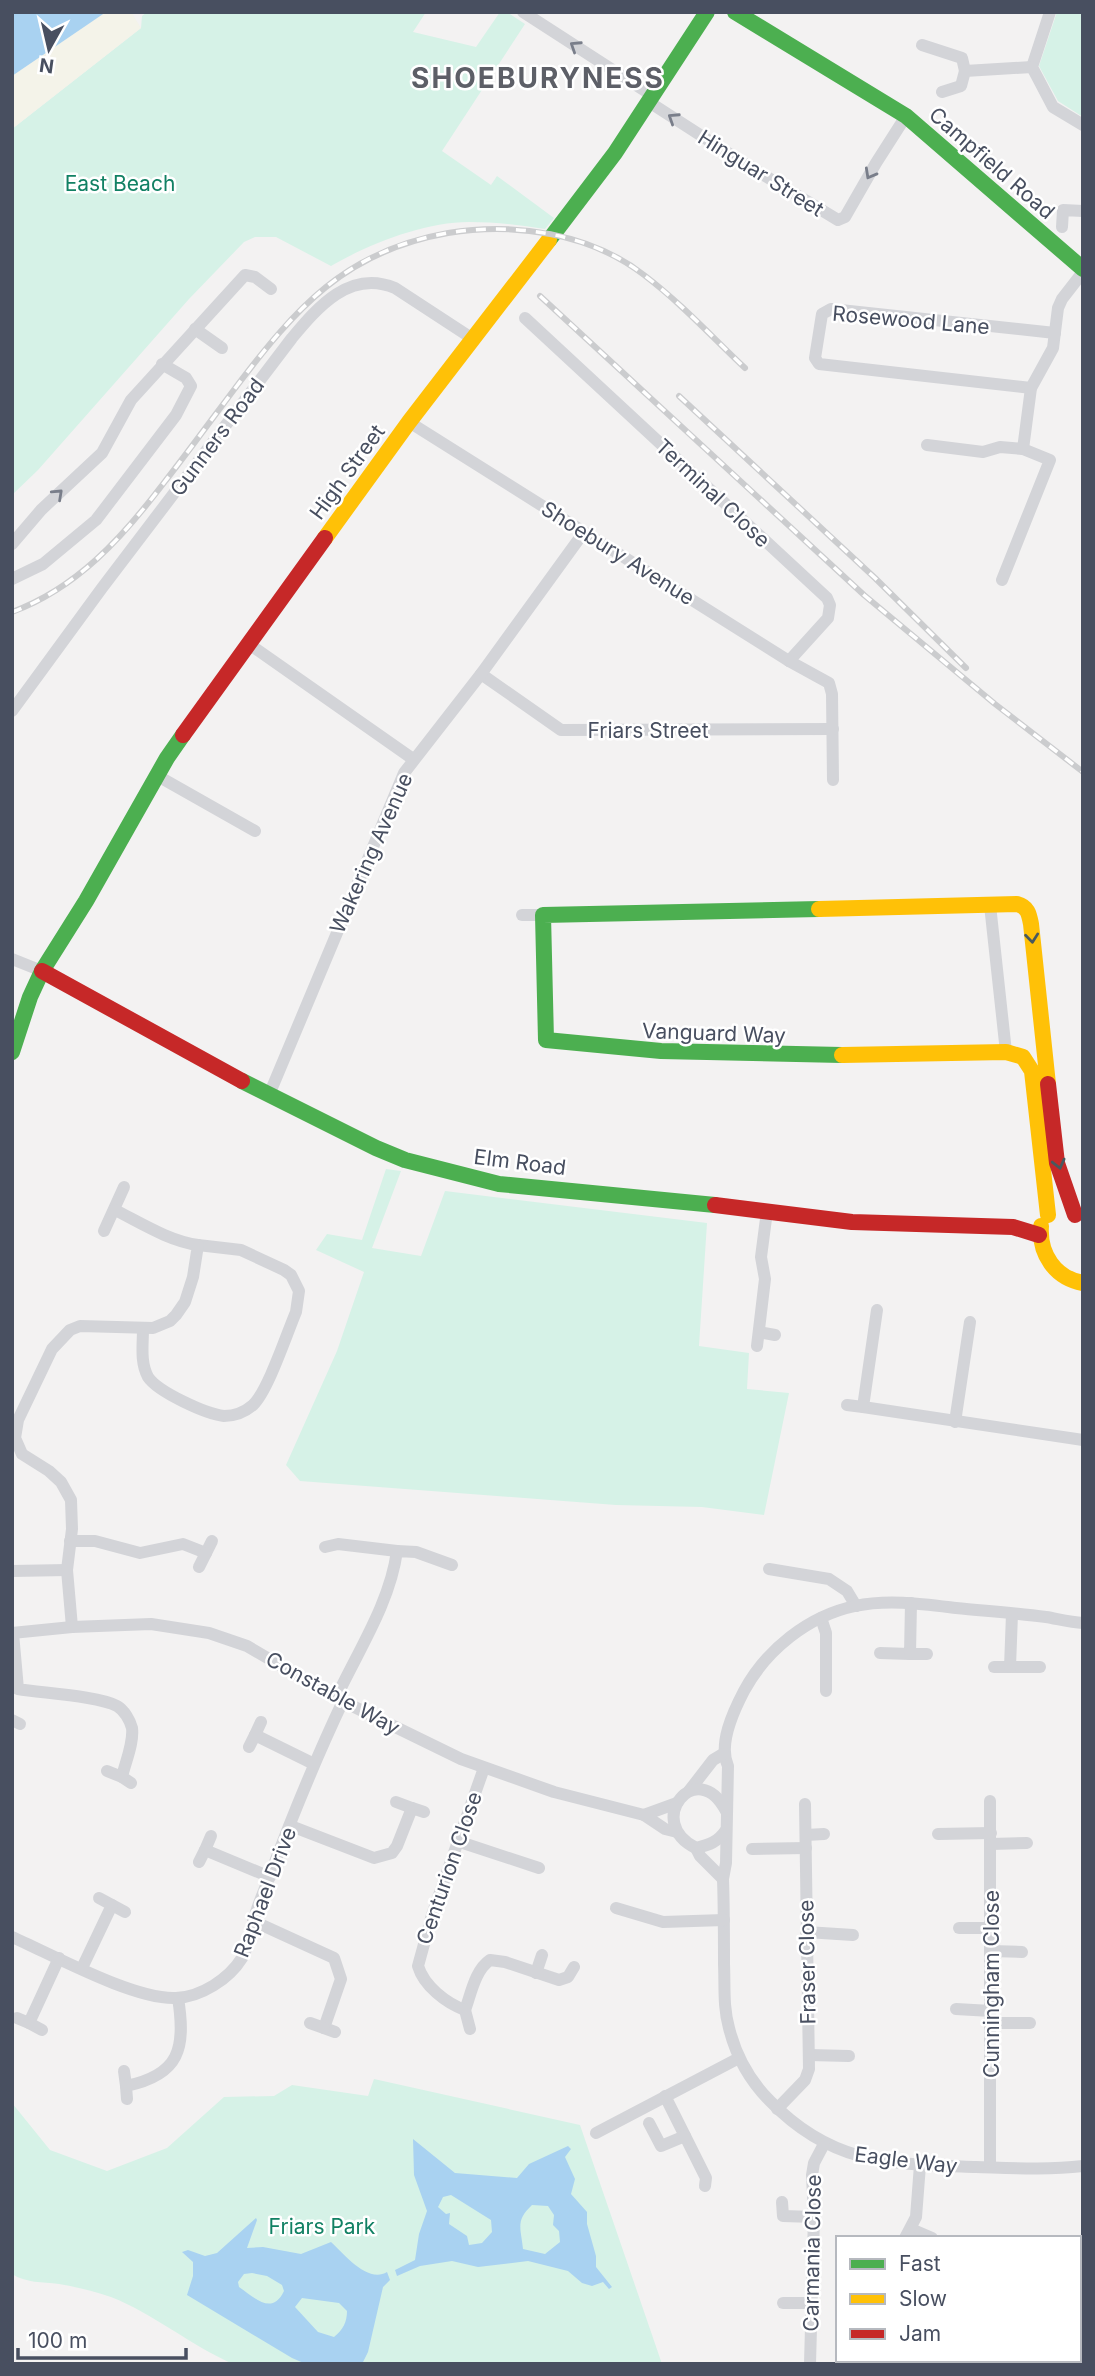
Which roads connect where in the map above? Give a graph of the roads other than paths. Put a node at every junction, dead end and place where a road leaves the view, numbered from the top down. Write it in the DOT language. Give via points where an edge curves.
graph roads {
  1 [pos="523,12"];
  2 [pos="707,12"];
  3 [pos="735,12"];
  4 [pos="1050,12"];
  5 [pos="922,45"];
  6 [pos="1032,67"];
  7 [pos="965,71"];
  8 [pos="943,92"];
  9 [pos="651,99"];
  10 [pos="906,116"];
  11 [pos="1083,125"];
  12 [pos="1083,211"];
  13 [pos="1062,228"];
  14 [pos="1083,270"];
  15 [pos="271,289"];
  16 [pos="525,318"];
  17 [pos="552,322"];
  18 [pos="195,329"];
  19 [pos="542,333"];
  20 [pos="1055,333"];
  21 [pos="473,339"];
  22 [pos="222,348"];
  23 [pos="162,364"];
  24 [pos="1031,388"];
  25 [pos="409,422"];
  26 [pos="927,445"];
  27 [pos="1023,449"];
  28 [pos="584,532"];
  29 [pos="12,544"];
  30 [pos="12,579"];
  31 [pos="1002,580"];
  32 [pos="249,644"];
  33 [pos="789,661"];
  34 [pos="481,674"];
  35 [pos="12,711"];
  36 [pos="833,729"];
  37 [pos="413,759"];
  38 [pos="156,775"];
  39 [pos="833,780"];
  40 [pos="255,831"];
  41 [pos="990,905"];
  42 [pos="522,915"];
  43 [pos="543,915"];
  44 [pos="12,959"];
  45 [pos="42,971"];
  46 [pos="12,1052"];
  47 [pos="1006,1052"];
  48 [pos="1051,1092"];
  49 [pos="1034,1093"];
  50 [pos="269,1094"];
  51 [pos="124,1187"];
  52 [pos="115,1210"];
  53 [pos="767,1211"];
  54 [pos="1048,1215"];
  55 [pos="1079,1219"];
  56 [pos="104,1231"];
  57 [pos="1039,1235"];
  58 [pos="198,1245"];
  59 [pos="1083,1283"];
  60 [pos="877,1310"];
  61 [pos="970,1322"];
  62 [pos="143,1329"];
  63 [pos="759,1332"];
  64 [pos="775,1335"];
  65 [pos="757,1346"];
  66 [pos="847,1405"];
  67 [pos="863,1407"];
  68 [pos="956,1422"];
  69 [pos="1083,1440"];
  70 [pos="70,1541"];
  71 [pos="212,1541"];
  72 [pos="325,1547"];
  73 [pos="397,1551"];
  74 [pos="206,1553"];
  75 [pos="452,1565"];
  76 [pos="199,1567"];
  77 [pos="769,1569"];
  78 [pos="67,1570"];
  79 [pos="12,1571"];
  80 [pos="911,1603"];
  81 [pos="856,1606"];
  82 [pos="1012,1614"];
  83 [pos="1083,1614"];
  84 [pos="821,1618"];
  85 [pos="1048,1618"];
  86 [pos="1083,1623"];
  87 [pos="72,1627"];
  88 [pos="13,1633"];
  89 [pos="880,1653"];
  90 [pos="910,1654"];
  91 [pos="927,1654"];
  92 [pos="994,1667"];
  93 [pos="1010,1667"];
  94 [pos="1040,1667"];
  95 [pos="18,1689"];
  96 [pos="826,1691"];
  97 [pos="339,1699"];
  98 [pos="12,1703"];
  99 [pos="261,1722"];
  100 [pos="723,1754"];
  101 [pos="314,1764"];
  102 [pos="484,1768"];
  103 [pos="107,1770"];
  104 [pos="689,1791"];
  105 [pos="990,1801"];
  106 [pos="396,1802"];
  107 [pos="677,1803"];
  108 [pos="806,1804"];
  109 [pos="726,1811"];
  110 [pos="644,1815"];
  111 [pos="291,1826"];
  112 [pos="726,1830"];
  113 [pos="677,1832"];
  114 [pos="824,1834"];
  115 [pos="938,1834"];
  116 [pos="211,1836"];
  117 [pos="991,1838"];
  118 [pos="457,1841"];
  119 [pos="806,1841"];
  120 [pos="1027,1843"];
  121 [pos="696,1848"];
  122 [pos="752,1849"];
  123 [pos="205,1850"];
  124 [pos="199,1862"];
  125 [pos="539,1868"];
  126 [pos="270,1877"];
  127 [pos="723,1879"];
  128 [pos="99,1898"];
  129 [pos="112,1905"];
  130 [pos="616,1908"];
  131 [pos="125,1912"];
  132 [pos="724,1920"];
  133 [pos="253,1921"];
  134 [pos="959,1928"];
  135 [pos="990,1928"];
  136 [pos="806,1932"];
  137 [pos="853,1935"];
  138 [pos="12,1937"];
  139 [pos="991,1951"];
  140 [pos="1022,1952"];
  141 [pos="542,1955"];
  142 [pos="59,1958"];
  143 [pos="574,1967"];
  144 [pos="82,1968"];
  145 [pos="536,1973"];
  146 [pos="178,1998"];
  147 [pos="956,2009"];
  148 [pos="465,2010"];
  149 [pos="991,2017"];
  150 [pos="310,2023"];
  151 [pos="1030,2023"];
  152 [pos="470,2029"];
  153 [pos="43,2030"];
  154 [pos="808,2055"];
  155 [pos="849,2056"];
  156 [pos="739,2058"];
  157 [pos="124,2071"];
  158 [pos="665,2096"];
  159 [pos="777,2109"];
  160 [pos="649,2123"];
  161 [pos="596,2133"];
  162 [pos="685,2136"];
  163 [pos="824,2144"];
  164 [pos="920,2165"];
  165 [pos="1083,2166"];
  166 [pos="990,2167"];
  167 [pos="705,2186"];
  168 [pos="782,2202"];
  169 [pos="814,2217"];
  170 [pos="908,2233"];
  171 [pos="783,2303"];
  172 [pos="811,2303"];
  173 [pos="810,2364"];
  9 -- 1 [label="street, one-way"];
  2 -- 9 [label="street, High Street"];
  3 -- 10 [label="street, Campfield Road"];
  4 -- 6 [label="street"];
  5 -- 7 [label="street" via="962,58"];
  6 -- 7 [label="street"];
  6 -- 11 [label="street" via="1052,105"];
  7 -- 8 [label="street" via="961,86"];
  10 -- 9 [label="street, Hinguar Street, one-way" via="845,217 838,220"];
  9 -- 21 [label="street, High Street" via="591,186"];
  10 -- 14 [label="street, Campfield Road"];
  12 -- 13 [label="street" via="1063,210"];
  14 -- 20 [label="street" via="1058,308"];
  15 -- 18 [label="street" via="255,276 245,275"];
  16 -- 19 [label="street, Terminal Close"];
  17 -- 19 [label="street"];
  18 -- 22 [label="street"];
  18 -- 23 [label="street"];
  19 -- 33 [label="street, Terminal Close" via="827,598 831,605 828,618"];
  20 -- 24 [label="street" via="1049,357"];
  20 -- 24 [label="street, Rosewood Lane" via="831,309 822,314 815,358 819,364"];
  21 -- 25 [label="street, High Street"];
  21 -- 35 [label="street, Gunners Road" via="381,282 359,283 330,300 292,338"];
  29 -- 23 [label="street, one-way" via="102,453 131,400"];
  23 -- 30 [label="street" via="191,386 176,415 96,520 43,564"];
  24 -- 27 [label="street"];
  25 -- 28 [label="street, Shoebury Avenue"];
  25 -- 32 [label="street, High Street"];
  26 -- 27 [label="street" via="983,452 1000,447"];
  27 -- 31 [label="street" via="1051,460"];
  28 -- 33 [label="street, Shoebury Avenue"];
  28 -- 34 [label="street, Wakering Avenue"];
  32 -- 37 [label="street"];
  32 -- 38 [label="street, High Street"];
  33 -- 36 [label="street, Shoebury Avenue" via="829,683"];
  34 -- 36 [label="street, Friars Street" via="561,730"];
  34 -- 37 [label="street, Wakering Avenue"];
  36 -- 39 [label="street"];
  37 -- 50 [label="street, Wakering Avenue" via="397,787"];
  38 -- 40 [label="street"];
  38 -- 45 [label="street, High Street"];
  41 -- 43 [label="street"];
  41 -- 47 [label="street"];
  41 -- 48 [label="street, one-way" via="1017,904 1029,911"];
  42 -- 43 [label="street"];
  43 -- 47 [label="street, Vanguard Way" via="546,1040 624,1050 759,1057"];
  44 -- 45 [label="street"];
  45 -- 46 [label="street, High Street"];
  45 -- 50 [label="street, Elm Road"];
  47 -- 49 [label="street" via="1027,1060"];
  48 -- 49 [label="street"];
  48 -- 55 [label="street, one-way" via="1057,1163"];
  49 -- 54 [label="street"];
  50 -- 53 [label="street, Elm Road" via="405,1160 478,1180"];
  51 -- 52 [label="street"];
  52 -- 56 [label="street"];
  52 -- 58 [label="street" via="184,1244"];
  53 -- 57 [label="street, Elm Road" via="852,1222 1013,1227"];
  53 -- 63 [label="street"];
  54 -- 55 [label="street" via="1060,1212"];
  54 -- 57 [label="street"];
  57 -- 59 [label="street" via="1061,1276"];
  58 -- 62 [label="street" via="193,1277 180,1310 163,1325"];
  58 -- 62 [label="street" via="241,1250 284,1270 296,1283 296,1311 258,1399 245,1410 225,1416 166,1392 146,1373"];
  60 -- 67 [label="street"];
  61 -- 68 [label="street"];
  62 -- 70 [label="street" via="80,1326 66,1333 52,1349 18,1420 15,1438 22,1454 61,1482 71,1500"];
  63 -- 64 [label="street"];
  63 -- 65 [label="street"];
  66 -- 67 [label="street"];
  67 -- 68 [label="street"];
  68 -- 69 [label="street"];
  70 -- 74 [label="street" via="95,1541 140,1553 183,1544"];
  70 -- 78 [label="street"];
  71 -- 74 [label="street"];
  72 -- 73 [label="street" via="338,1544"];
  73 -- 75 [label="street" via="416,1552"];
  73 -- 97 [label="street, Raphael Drive" via="395,1569"];
  74 -- 76 [label="street"];
  77 -- 81 [label="street" via="829,1579 847,1591"];
  78 -- 79 [label="street"];
  78 -- 87 [label="street"];
  80 -- 81 [label="street"];
  80 -- 82 [label="street"];
  80 -- 90 [label="street"];
  81 -- 84 [label="street"];
  82 -- 85 [label="street"];
  82 -- 93 [label="street"];
  83 -- 85 [label="street"];
  84 -- 96 [label="street" via="826,1633"];
  84 -- 100 [label="street" via="783,1642 751,1679 735,1708"];
  85 -- 86 [label="street"];
  87 -- 88 [label="street, Constable Way"];
  87 -- 97 [label="street, Constable Way" via="150,1624 209,1633 263,1654"];
  88 -- 95 [label="street"];
  89 -- 90 [label="street"];
  90 -- 91 [label="street"];
  92 -- 93 [label="street"];
  93 -- 94 [label="street"];
  95 -- 98 [label="street"];
  95 -- 103 [label="street" via="120,1708 132,1730 126,1780"];
  97 -- 101 [label="street, Raphael Drive"];
  97 -- 102 [label="street, Constable Way"];
  99 -- 101 [label="street" via="252,1741"];
  100 -- 104 [label="street"];
  100 -- 109 [label="street" via="728,1766"];
  101 -- 111 [label="street, Raphael Drive"];
  102 -- 110 [label="street, Constable Way"];
  102 -- 118 [label="street, Centurion Close"];
  104 -- 107 [label="street"];
  104 -- 109 [label="street" via="706,1790"];
  105 -- 117 [label="street, Cunningham Close"];
  106 -- 111 [label="street" via="418,1810 392,1853 373,1858"];
  107 -- 110 [label="street"];
  107 -- 113 [label="street"];
  108 -- 119 [label="street, Fraser Close"];
  109 -- 112 [label="street"];
  110 -- 113 [label="street, Constable Way"];
  111 -- 126 [label="street, Raphael Drive"];
  112 -- 121 [label="street" via="713,1843"];
  112 -- 127 [label="street, Eagle Way"];
  113 -- 121 [label="street"];
  114 -- 119 [label="street"];
  115 -- 117 [label="street"];
  116 -- 123 [label="street"];
  117 -- 120 [label="street"];
  117 -- 135 [label="street, Cunningham Close"];
  118 -- 125 [label="street"];
  118 -- 148 [label="street, Centurion Close" via="418,1966 447,2003"];
  119 -- 122 [label="street"];
  119 -- 136 [label="street, Fraser Close"];
  121 -- 127 [label="street"];
  123 -- 124 [label="street"];
  123 -- 126 [label="street"];
  126 -- 133 [label="street, Raphael Drive"];
  127 -- 132 [label="street, Eagle Way"];
  128 -- 129 [label="street"];
  129 -- 131 [label="street"];
  129 -- 144 [label="street"];
  130 -- 132 [label="street" via="663,1922"];
  132 -- 156 [label="street, Eagle Way" via="724,2002"];
  133 -- 146 [label="street, Raphael Drive" via="248,1948 231,1972 208,1989"];
  133 -- 150 [label="street" via="334,1958 341,1979 330,2030"];
  134 -- 135 [label="street"];
  135 -- 139 [label="street, Cunningham Close"];
  136 -- 137 [label="street"];
  136 -- 154 [label="street, Fraser Close"];
  138 -- 142 [label="street, Raphael Drive"];
  139 -- 140 [label="street"];
  139 -- 149 [label="street, Cunningham Close"];
  141 -- 145 [label="street"];
  142 -- 144 [label="street, Raphael Drive"];
  142 -- 153 [label="street" via="23,2021"];
  143 -- 145 [label="street" via="568,1977 559,1980"];
  144 -- 146 [label="street, Raphael Drive" via="138,1992"];
  145 -- 148 [label="street" via="490,1960 478,1973"];
  146 -- 157 [label="street" via="182,2032 167,2069 127,2092"];
  147 -- 149 [label="street"];
  148 -- 152 [label="street"];
  149 -- 151 [label="street"];
  149 -- 166 [label="street, Cunningham Close"];
  154 -- 155 [label="street"];
  154 -- 159 [label="street, Fraser Close" via="805,2080"];
  156 -- 158 [label="street"];
  156 -- 159 [label="street, Eagle Way" via="756,2087"];
  158 -- 161 [label="street"];
  158 -- 162 [label="street"];
  159 -- 163 [label="street, Eagle Way"];
  160 -- 162 [label="street" via="661,2146"];
  162 -- 167 [label="street" via="706,2178"];
  163 -- 164 [label="street, Eagle Way" via="877,2160"];
  163 -- 169 [label="street, Carmania Close" via="812,2175"];
  164 -- 166 [label="street, Eagle Way"];
  164 -- 170 [label="street" via="916,2217"];
  165 -- 166 [label="street, Eagle Way"];
  168 -- 169 [label="street" via="783,2216"];
  169 -- 172 [label="street, Carmania Close"];
  171 -- 172 [label="street"];
  172 -- 173 [label="street, Carmania Close"];
}
